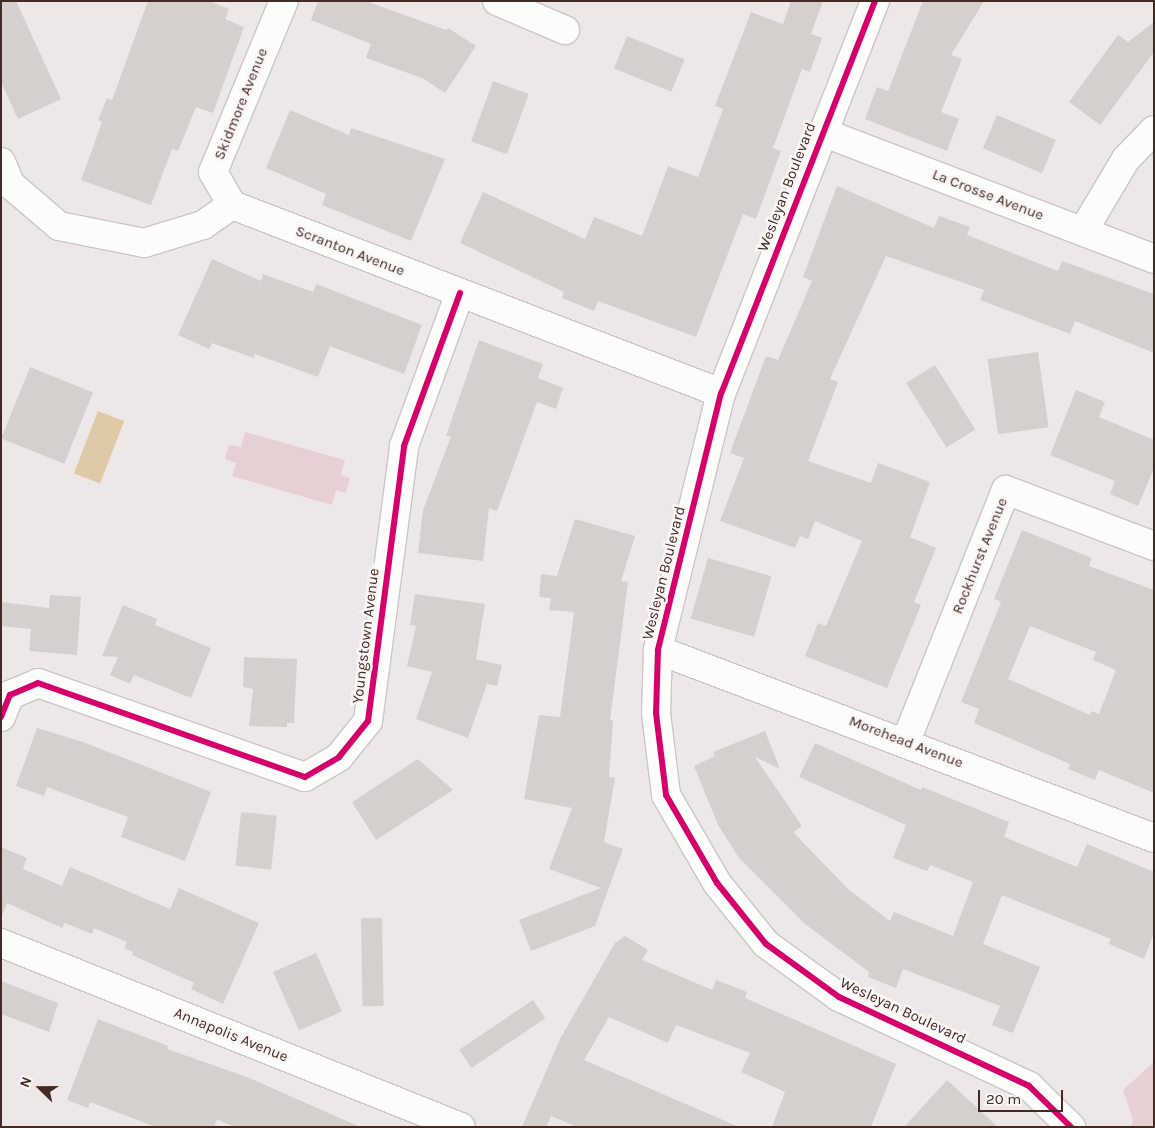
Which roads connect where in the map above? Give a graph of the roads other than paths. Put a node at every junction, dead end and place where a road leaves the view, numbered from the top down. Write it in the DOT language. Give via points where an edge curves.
graph roads {
  1 [pos="284,1"];
  2 [pos="497,1"];
  3 [pos="875,1"];
  4 [pos="566,30"];
  5 [pos="1154,130"];
  6 [pos="822,132"];
  7 [pos="1,162"];
  8 [pos="232,205"];
  9 [pos="1083,231"];
  10 [pos="1154,259"];
  11 [pos="460,293"];
  12 [pos="721,393"];
  13 [pos="1154,546"];
  14 [pos="658,650"];
  15 [pos="1,717"];
  16 [pos="906,741"];
  17 [pos="1154,838"];
  18 [pos="1,943"];
  19 [pos="461,1127"];
  20 [pos="1071,1127"];
  1 -- 8 [label="street, Skidmore Avenue" via="213,172"];
  2 -- 4 [label="street"];
  3 -- 6 [label="street, Wesleyan Boulevard"];
  5 -- 9 [label="street" via="1126,159"];
  6 -- 9 [label="street, La Crosse Avenue"];
  6 -- 12 [label="street, Wesleyan Boulevard"];
  7 -- 8 [label="street" via="11,185 59,226 144,243 203,225"];
  8 -- 11 [label="street, Scranton Avenue"];
  9 -- 10 [label="street, La Crosse Avenue"];
  11 -- 12 [label="street, Scranton Avenue"];
  11 -- 15 [label="street, Youngstown Avenue" via="404,446 368,721 339,757 305,777 38,683 10,695"];
  12 -- 14 [label="street, Wesleyan Boulevard"];
  13 -- 16 [label="street, Rockhurst Avenue" via="1006,490"];
  14 -- 16 [label="street, Morehead Avenue"];
  14 -- 20 [label="street, Wesleyan Boulevard" via="656,713 666,795 717,883 766,944 839,997 1029,1086"];
  16 -- 17 [label="street, Morehead Avenue"];
  18 -- 19 [label="street, Annapolis Avenue"];
}
